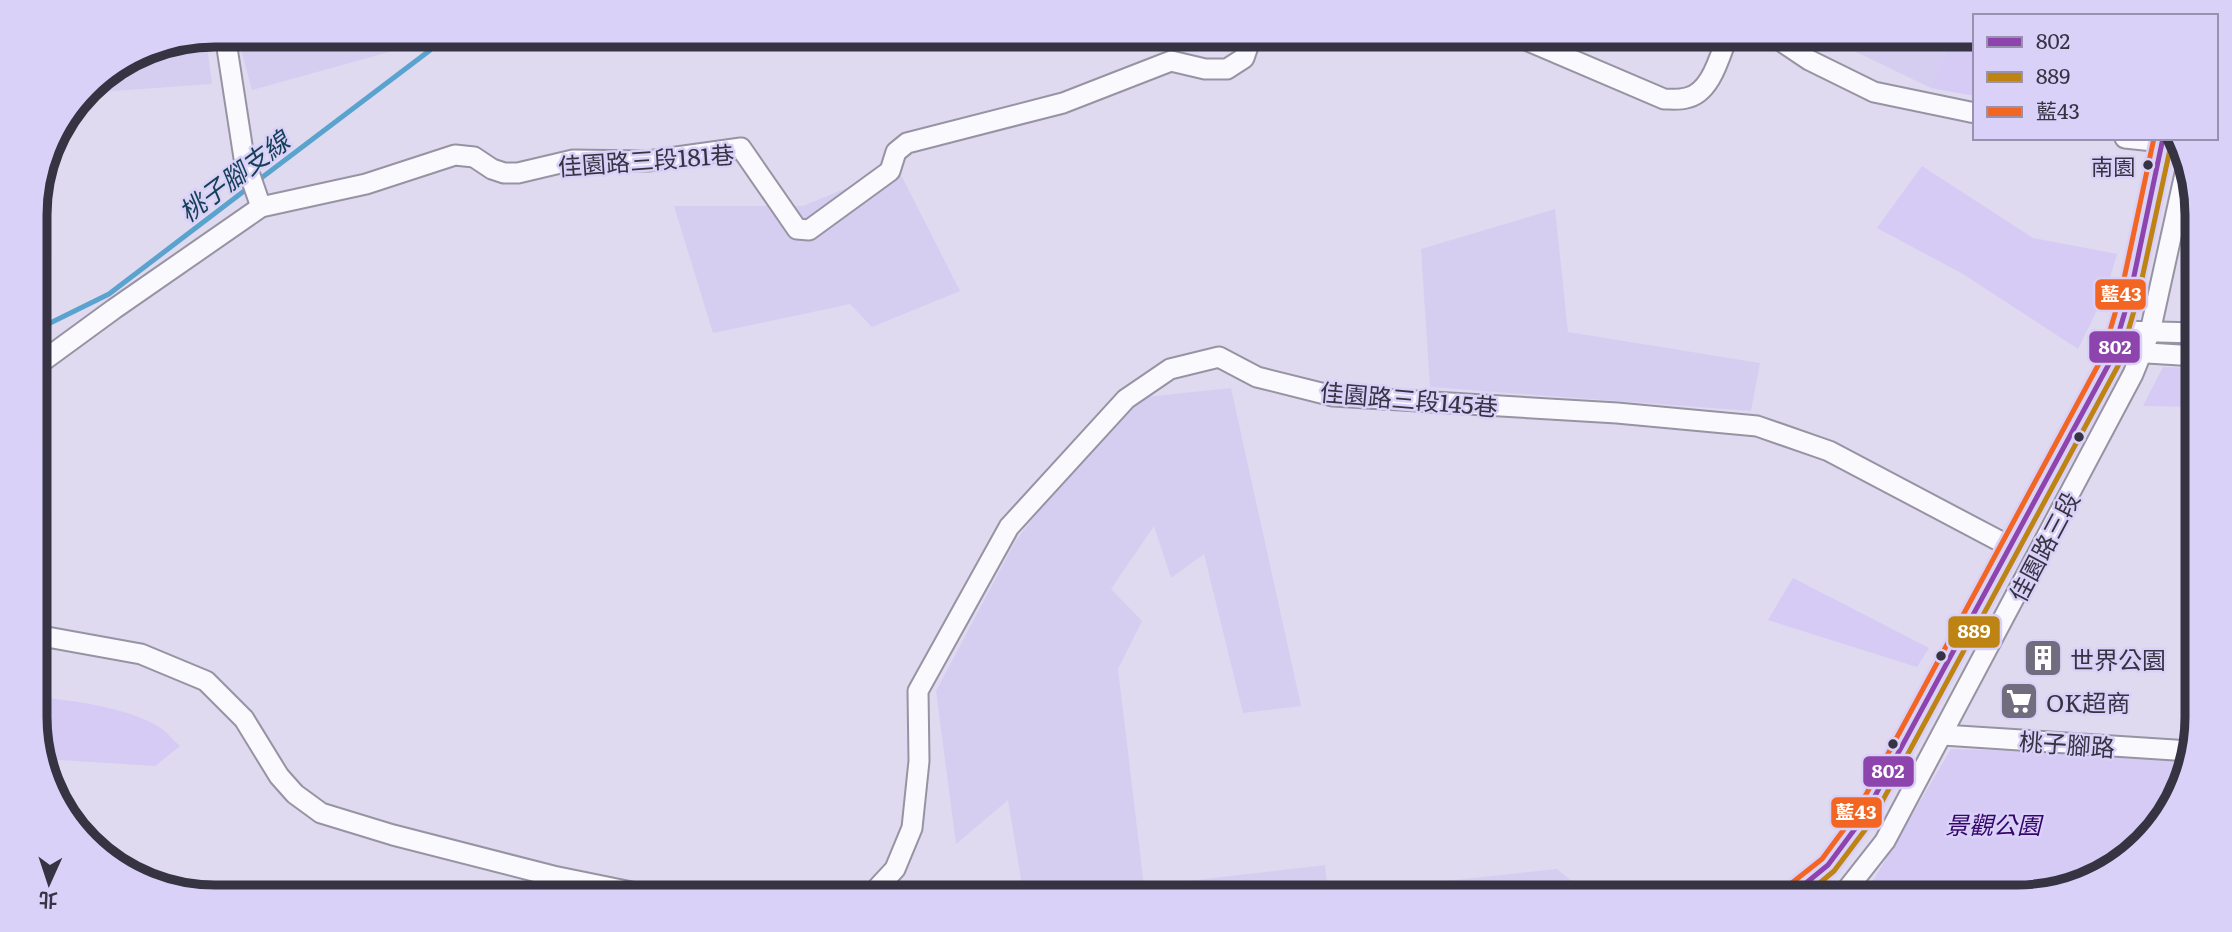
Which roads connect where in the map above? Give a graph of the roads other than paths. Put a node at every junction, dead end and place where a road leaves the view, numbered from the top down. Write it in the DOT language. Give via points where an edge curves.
graph roads {
  1 [pos="227,47"];
  2 [pos="1248,47"];
  3 [pos="1542,47"];
  4 [pos="1723,47"];
  5 [pos="1790,47"];
  6 [pos="1973,113"];
  7 [pos="2163,140"];
  8 [pos="2182,187"];
  9 [pos="261,207"];
  10 [pos="2150,332"];
  11 [pos="2185,333"];
  12 [pos="2118,340"];
  13 [pos="2142,354"];
  14 [pos="2185,356"];
  15 [pos="48,357"];
  16 [pos="2009,546"];
  17 [pos="47,637"];
  18 [pos="1943,735"];
  19 [pos="2182,750"];
  20 [pos="1804,884"];
  21 [pos="1850,884"];
  22 [pos="597,885"];
  23 [pos="880,885"];
  1 -- 9 [label="street" via="244,158"];
  2 -- 9 [label="street, 佳園路三段181巷" via="1244,58 1227,69 1171,61 1063,103 907,143 896,152 890,171 809,230 797,229 741,148 648,162 573,160 518,173 504,173 474,157 455,155 366,184"];
  3 -- 4 [label="street" via="1664,99 1698,93"];
  5 -- 6 [label="street" via="1874,92"];
  7 -- 12 [label="street, 佳園路三段"];
  8 -- 10 [label="street, 佳園路三段"];
  9 -- 15 [label="street, 佳園路三段181巷"];
  10 -- 11 [label="street"];
  10 -- 12 [label="street"];
  10 -- 13 [label="street, 佳園路三段"];
  12 -- 13 [label="street"];
  12 -- 16 [label="street, 佳園路三段"];
  13 -- 14 [label="street"];
  13 -- 18 [label="street, 佳園路三段"];
  16 -- 20 [label="street, 佳園路三段" via="1863,818 1828,865"];
  16 -- 23 [label="street, 佳園路三段145巷" via="1829,451 1758,426 1333,396 1257,377 1219,357 1170,369 1126,399 1009,527 918,691 919,761 912,828 895,869"];
  17 -- 22 [label="street" via="141,654 206,681 244,719 279,776 321,813"];
  18 -- 19 [label="street, 桃子腳路"];
  18 -- 21 [label="street, 佳園路三段" via="1885,841"];
}
